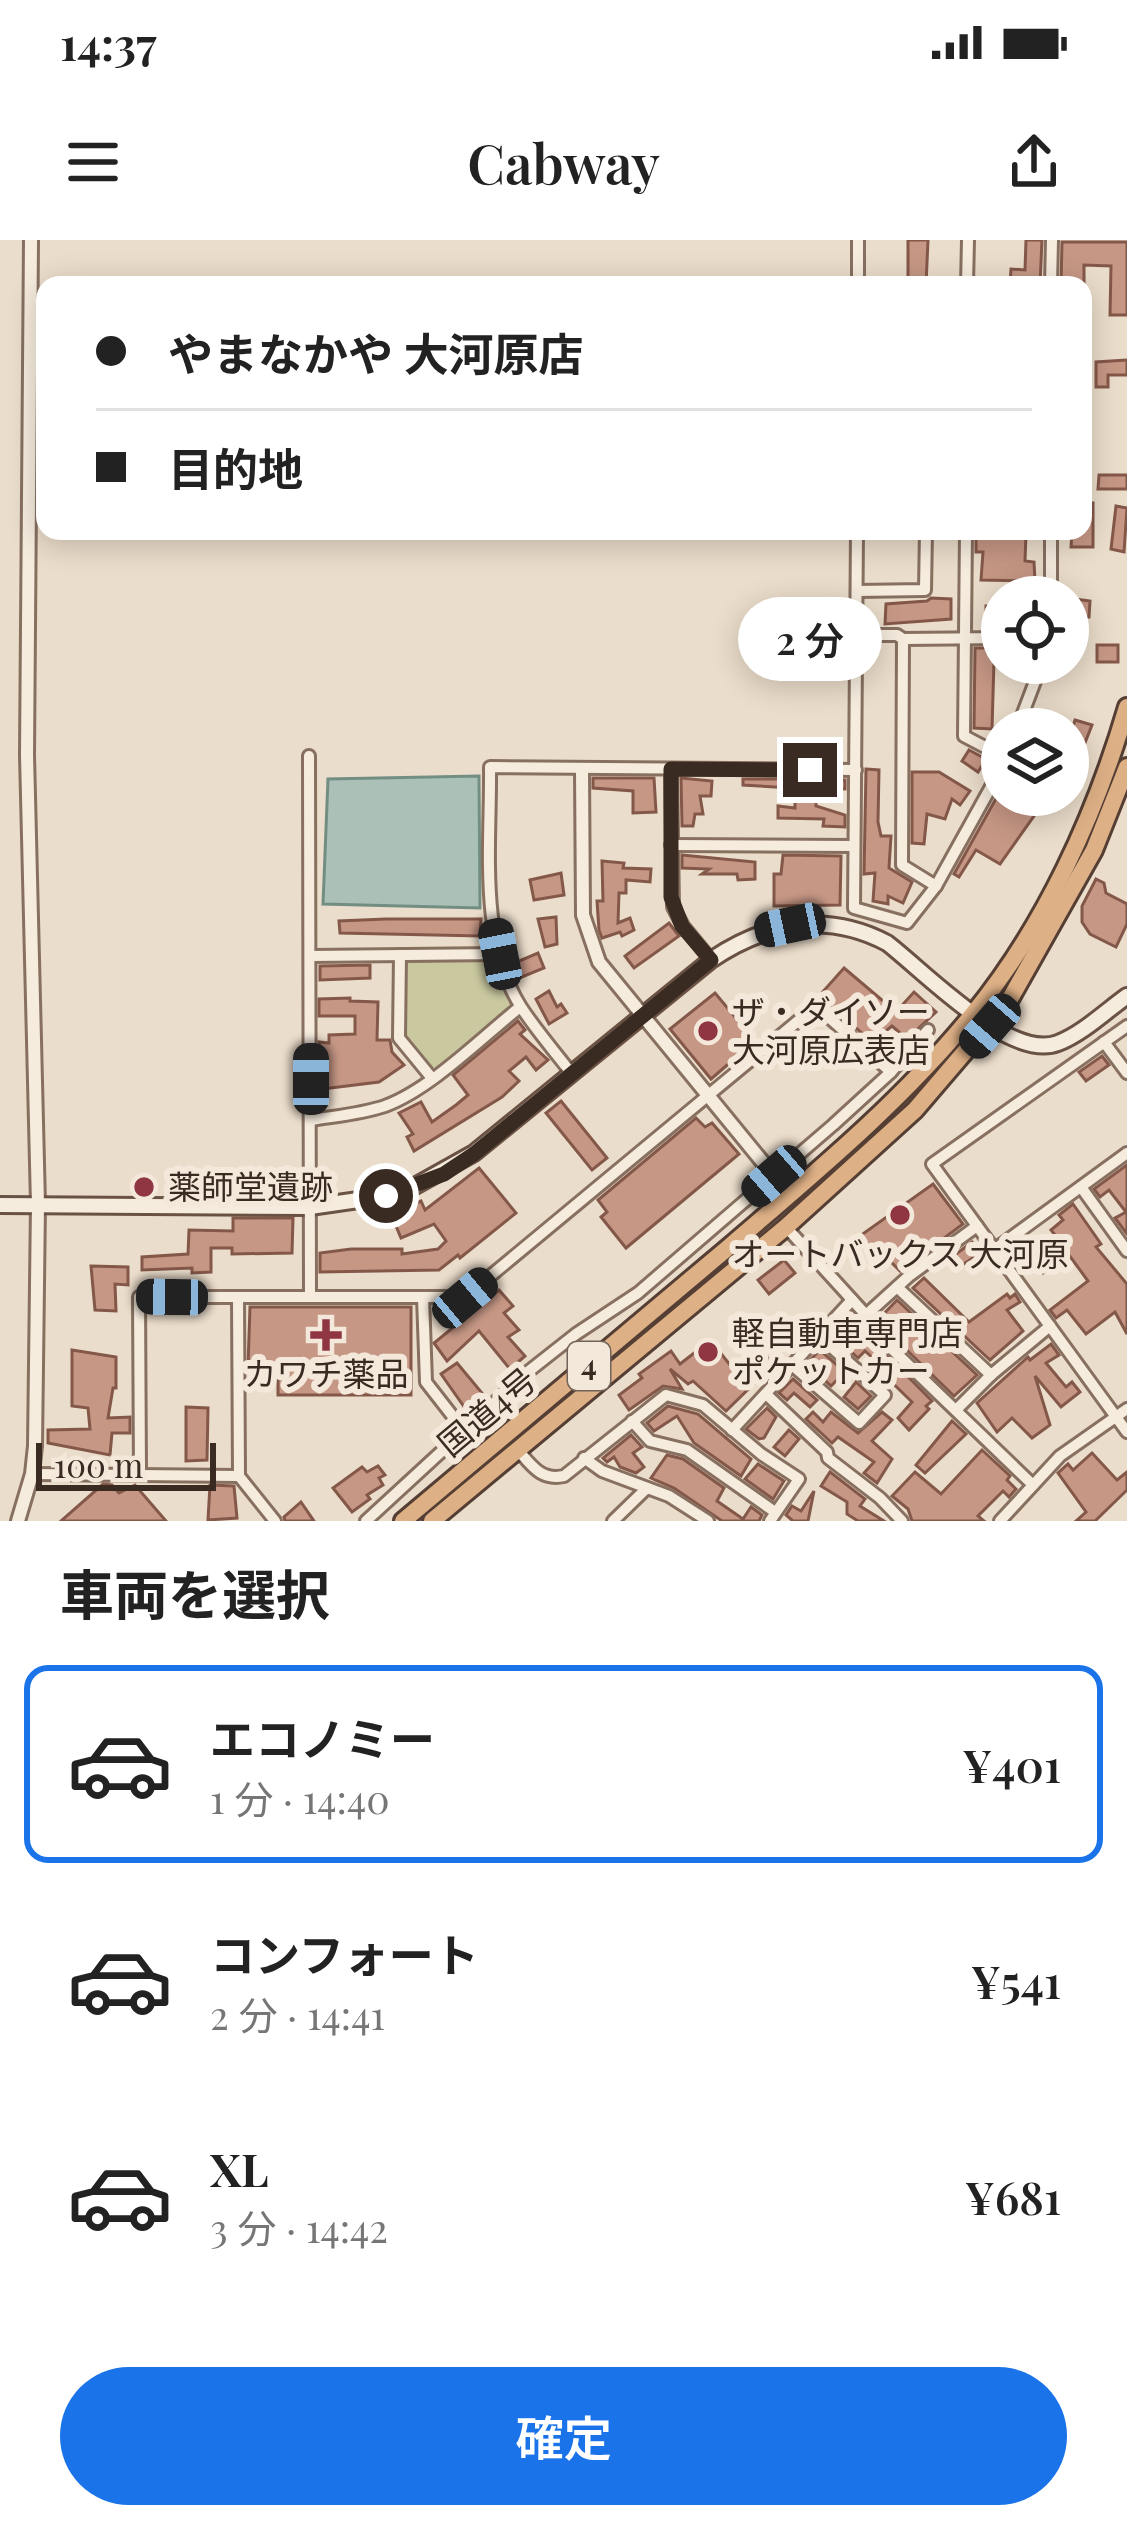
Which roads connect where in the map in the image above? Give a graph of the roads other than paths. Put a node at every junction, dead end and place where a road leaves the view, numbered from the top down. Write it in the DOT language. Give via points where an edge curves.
graph roads {
  1 [pos="31,240"];
  2 [pos="858,240"];
  3 [pos="968,240"];
  4 [pos="1052,240"];
  5 [pos="858,276"];
  6 [pos="968,276"];
  7 [pos="1052,276"];
  8 [pos="857,540"];
  9 [pos="926,540"];
  10 [pos="966,540"];
  11 [pos="1051,540"];
  12 [pos="1051,576"];
  13 [pos="857,591"];
  14 [pos="857,635"];
  15 [pos="966,638"];
  16 [pos="981,638"];
  17 [pos="903,639"];
  18 [pos="1127,707"];
  19 [pos="981,745"];
  20 [pos="309,756"];
  21 [pos="1127,767"];
  22 [pos="582,769"];
  23 [pos="671,769"];
  24 [pos="856,770"];
  25 [pos="981,804"];
  26 [pos="670,845"];
  27 [pos="854,846"];
  28 [pos="936,886"];
  29 [pos="500,954"];
  30 [pos="400,955"];
  31 [pos="311,956"];
  32 [pos="711,960"];
  33 [pos="1127,996"];
  34 [pos="520,1007"];
  35 [pos="974,1013"];
  36 [pos="643,1018"];
  37 [pos="990,1026"];
  38 [pos="1127,1026"];
  39 [pos="928,1030"];
  40 [pos="1104,1042"];
  41 [pos="891,1072"];
  42 [pos="1127,1072"];
  43 [pos="572,1073"];
  44 [pos="431,1077"];
  45 [pos="707,1096"];
  46 [pos="311,1120"];
  47 [pos="1127,1153"];
  48 [pos="774,1176"];
  49 [pos="1081,1187"];
  50 [pos="38,1204"];
  51 [pos="0,1205"];
  52 [pos="310,1207"];
  53 [pos="977,1226"];
  54 [pos="786,1227"];
  55 [pos="994,1250"];
  56 [pos="1127,1250"];
  57 [pos="897,1287"];
  58 [pos="310,1297"];
  59 [pos="238,1298"];
  60 [pos="423,1298"];
  61 [pos="852,1300"];
  62 [pos="866,1315"];
  63 [pos="1050,1327"];
  64 [pos="819,1336"];
  65 [pos="792,1365"];
  66 [pos="991,1375"];
  67 [pos="766,1394"];
  68 [pos="956,1410"];
  69 [pos="1122,1413"];
  70 [pos="632,1420"];
  71 [pos="732,1430"];
  72 [pos="465,1432"];
  73 [pos="1127,1432"];
  74 [pos="518,1449"];
  75 [pos="584,1458"];
  76 [pos="32,1474"];
  77 [pos="140,1474"];
  78 [pos="239,1476"];
  79 [pos="1033,1485"];
  80 [pos="647,1488"];
  81 [pos="453,1513"];
  82 [pos="772,1517"];
  83 [pos="706,1520"];
  84 [pos="19,1521"];
  85 [pos="275,1521"];
  86 [pos="366,1521"];
  87 [pos="403,1521"];
  88 [pos="432,1521"];
  89 [pos="613,1521"];
  90 [pos="902,1521"];
  91 [pos="1000,1521"];
  1 -- 50 [label="street" via="27,755"];
  2 -- 5 [label="street"];
  3 -- 6 [label="street"];
  4 -- 7 [label="street"];
  8 -- 13 [label="street"];
  9 -- 13 [label="street" via="925,590"];
  10 -- 15 [label="street"];
  11 -- 12 [label="street"];
  13 -- 14 [label="street"];
  14 -- 17 [label="street"];
  14 -- 24 [label="street"];
  15 -- 16 [label="street"];
  15 -- 17 [label="street"];
  15 -- 19 [label="street" via="964,736"];
  17 -- 28 [label="street" via="902,866"];
  18 -- 35 [label="highway, 4" via="1061,874"];
  20 -- 31 [label="street"];
  21 -- 37 [label="highway, 4" via="1067,902"];
  22 -- 23 [label="street"];
  22 -- 29 [label="street" via="490,767"];
  22 -- 36 [label="street" via="589,940"];
  23 -- 24 [label="street"];
  23 -- 26 [label="street"];
  24 -- 27 [label="street"];
  25 -- 28 [label="street"];
  26 -- 27 [label="street"];
  26 -- 32 [label="street" via="673,907"];
  27 -- 28 [label="street" via="854,908 907,923"];
  29 -- 30 [label="street"];
  29 -- 34 [label="street"];
  30 -- 31 [label="street"];
  30 -- 44 [label="street" via="399,1038"];
  31 -- 46 [label="street"];
  32 -- 35 [label="main road" via="766,930 844,926 887,943"];
  32 -- 36 [label="main road"];
  33 -- 37 [label="main road" via="1058,1043 1031,1046"];
  34 -- 43 [label="street"];
  34 -- 44 [label="street"];
  35 -- 37 [label="main road"];
  35 -- 87 [label="highway, 国道4号 / 4" via="903,1093 774,1209"];
  36 -- 43 [label="main road"];
  36 -- 45 [label="street"];
  37 -- 54 [label="highway, 4" via="915,1110"];
  38 -- 40 [label="street"];
  39 -- 41 [label="street"];
  40 -- 42 [label="street"];
  40 -- 53 [label="street" via="932,1164"];
  41 -- 45 [label="street" via="815,1006"];
  41 -- 48 [label="street"];
  43 -- 52 [label="main road" via="444,1174 386,1196"];
  44 -- 46 [label="street" via="389,1104"];
  45 -- 48 [label="street"];
  45 -- 60 [label="street" via="465,1298"];
  46 -- 52 [label="street"];
  47 -- 49 [label="street"];
  48 -- 72 [label="street" via="638,1293 529,1371"];
  49 -- 55 [label="street"];
  49 -- 56 [label="street"];
  50 -- 51 [label="main road"];
  50 -- 52 [label="main road"];
  50 -- 76 [label="street"];
  52 -- 58 [label="street"];
  53 -- 55 [label="street"];
  53 -- 57 [label="street"];
  54 -- 61 [label="street"];
  54 -- 74 [label="highway, 国道4号 / 4"];
  55 -- 63 [label="street"];
  57 -- 62 [label="street"];
  57 -- 66 [label="street"];
  58 -- 59 [label="street"];
  58 -- 60 [label="street"];
  59 -- 77 [label="street" via="139,1297"];
  59 -- 78 [label="street"];
  60 -- 72 [label="street" via="426,1382"];
  61 -- 62 [label="street"];
  61 -- 64 [label="street"];
  62 -- 68 [label="street" via="865,1323"];
  63 -- 66 [label="street"];
  63 -- 69 [label="street"];
  64 -- 65 [label="street"];
  64 -- 65 [label="street" via="885,1395 859,1424"];
  65 -- 67 [label="street"];
  66 -- 68 [label="street"];
  67 -- 71 [label="street"];
  67 -- 90 [label="street"];
  68 -- 79 [label="street"];
  69 -- 73 [label="street"];
  69 -- 79 [label="street"];
  70 -- 71 [label="street" via="666,1395 703,1406"];
  70 -- 75 [label="street"];
  70 -- 82 [label="street" via="650,1441 687,1450"];
  71 -- 82 [label="street" via="799,1479"];
  72 -- 86 [label="street"];
  74 -- 75 [label="street" via="552,1478"];
  74 -- 81 [label="highway, 国道4号 / 4"];
  75 -- 80 [label="street"];
  76 -- 77 [label="street"];
  76 -- 84 [label="street"];
  77 -- 78 [label="street"];
  78 -- 85 [label="street"];
  79 -- 91 [label="street"];
  80 -- 83 [label="street"];
  80 -- 89 [label="street"];
  81 -- 88 [label="highway, 国道4号 / 4"];
}
